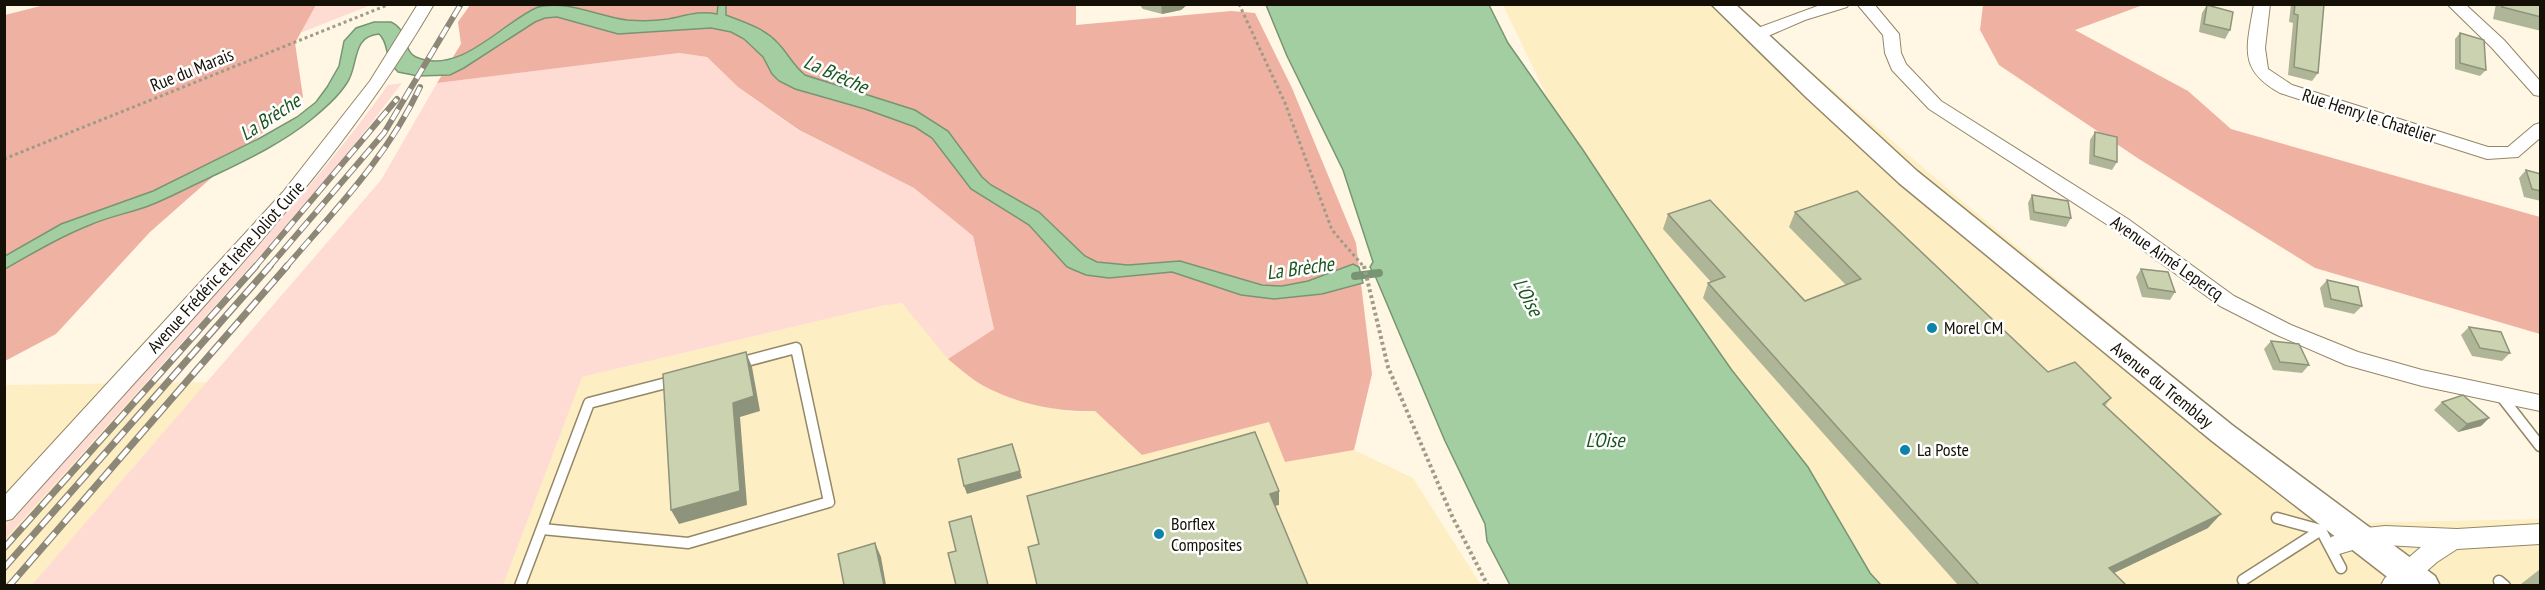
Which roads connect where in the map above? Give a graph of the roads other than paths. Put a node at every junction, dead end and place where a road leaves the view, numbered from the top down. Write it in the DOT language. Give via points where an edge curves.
graph roads {
  1 [pos="1722,4"];
  2 [pos="1841,4"];
  3 [pos="1865,4"];
  4 [pos="2262,4"];
  5 [pos="2455,4"];
  6 [pos="424,8"];
  7 [pos="1754,36"];
  8 [pos="2541,91"];
  9 [pos="2541,129"];
  10 [pos="1908,177"];
  11 [pos="727,366"];
  12 [pos="681,379"];
  13 [pos="2499,394"];
  14 [pos="2541,403"];
  15 [pos="2541,446"];
  16 [pos="4,512"];
  17 [pos="2277,518"];
  18 [pos="542,529"];
  19 [pos="2541,534"];
  20 [pos="2456,539"];
  21 [pos="2347,543"];
  22 [pos="2407,578"];
  23 [pos="2243,580"];
  24 [pos="520,585"];
  1 -- 7 [label="main road, Avenue du Tremblay"];
  2 -- 7 [label="street"];
  3 -- 13 [label="street, Avenue Aimé Lepercq" via="1891,34 1898,66 1935,105 2121,224 2227,301 2354,359"];
  4 -- 9 [label="street, Rue Henry le Chatelier" via="2258,66 2286,89 2487,153 2512,153"];
  5 -- 8 [label="street"];
  6 -- 16 [label="street, Avenue Frédéric et Irène Joliot Curie" via="380,79 275,214"];
  7 -- 10 [label="main road, Avenue du Tremblay"];
  10 -- 21 [label="main road, Avenue du Tremblay" via="2222,433"];
  10 -- 21 [label="main road, Avenue du Tremblay" via="2110,363"];
  11 -- 18 [label="lane" via="796,348 829,502 688,543"];
  12 -- 18 [label="lane" via="589,403"];
  13 -- 14 [label="street, Avenue Aimé Lepercq"];
  13 -- 15 [label="lane"];
  17 -- 21 [label="lane"];
  18 -- 24 [label="lane"];
  19 -- 20 [label="street"];
  20 -- 21 [label="street"];
  20 -- 22 [label="street" via="2433,550"];
  21 -- 22 [label="main road, Avenue du Tremblay"];
  21 -- 23 [label="lane"];
}
